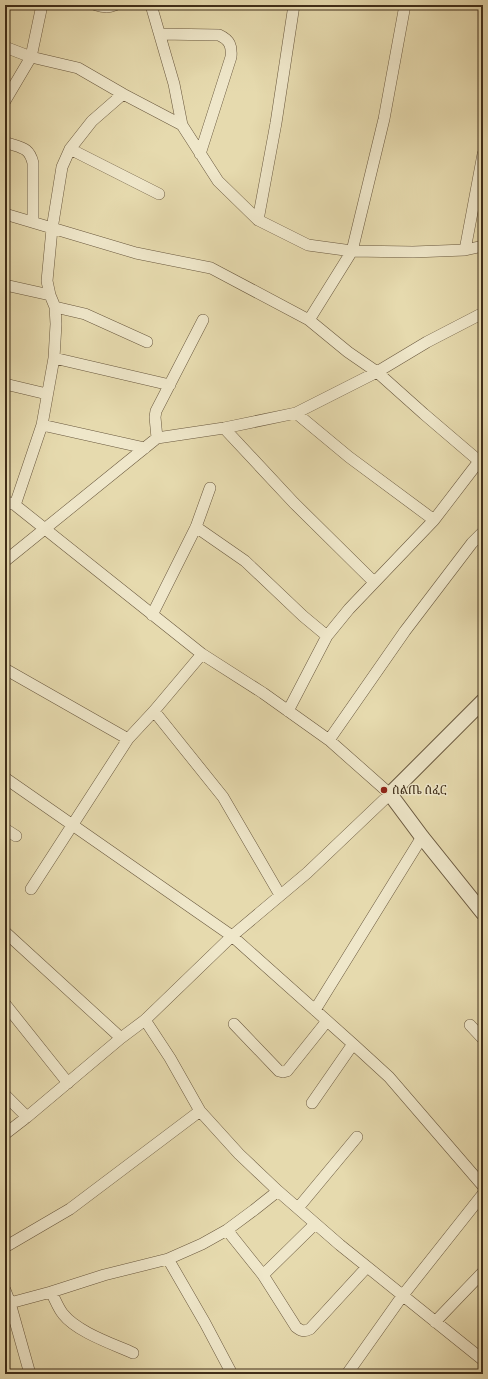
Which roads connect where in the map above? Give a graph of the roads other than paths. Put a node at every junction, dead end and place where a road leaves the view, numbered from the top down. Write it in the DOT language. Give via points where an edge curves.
graph roads {
  1 [pos="42,5"];
  2 [pos="96,5"];
  3 [pos="115,5"];
  4 [pos="151,5"];
  5 [pos="294,5"];
  6 [pos="405,5"];
  7 [pos="160,34"];
  8 [pos="5,47"];
  9 [pos="31,57"];
  10 [pos="123,94"];
  11 [pos="5,101"];
  12 [pos="182,125"];
  13 [pos="5,142"];
  14 [pos="70,149"];
  15 [pos="200,154"];
  16 [pos="483,154"];
  17 [pos="158,194"];
  18 [pos="5,214"];
  19 [pos="258,220"];
  20 [pos="33,222"];
  21 [pos="52,229"];
  22 [pos="483,246"];
  23 [pos="465,250"];
  24 [pos="352,251"];
  25 [pos="5,285"];
  26 [pos="50,295"];
  27 [pos="55,307"];
  28 [pos="483,313"];
  29 [pos="203,320"];
  30 [pos="309,320"];
  31 [pos="147,342"];
  32 [pos="54,358"];
  33 [pos="377,372"];
  34 [pos="5,384"];
  35 [pos="170,385"];
  36 [pos="48,394"];
  37 [pos="296,413"];
  38 [pos="42,425"];
  39 [pos="224,428"];
  40 [pos="157,438"];
  41 [pos="145,448"];
  42 [pos="481,458"];
  43 [pos="210,488"];
  44 [pos="10,503"];
  45 [pos="434,520"];
  46 [pos="196,527"];
  47 [pos="45,529"];
  48 [pos="483,532"];
  49 [pos="5,561"];
  50 [pos="374,582"];
  51 [pos="152,615"];
  52 [pos="328,636"];
  53 [pos="202,654"];
  54 [pos="5,669"];
  55 [pos="483,701"];
  56 [pos="154,711"];
  57 [pos="288,711"];
  58 [pos="128,739"];
  59 [pos="329,740"];
  60 [pos="5,778"];
  61 [pos="390,794"];
  62 [pos="74,825"];
  63 [pos="5,829"];
  64 [pos="16,836"];
  65 [pos="422,837"];
  66 [pos="31,890"];
  67 [pos="280,895"];
  68 [pos="483,913"];
  69 [pos="5,932"];
  70 [pos="232,936"];
  71 [pos="5,1004"];
  72 [pos="315,1010"];
  73 [pos="146,1020"];
  74 [pos="327,1021"];
  75 [pos="234,1024"];
  76 [pos="470,1025"];
  77 [pos="121,1038"];
  78 [pos="483,1039"];
  79 [pos="353,1044"];
  80 [pos="68,1083"];
  81 [pos="5,1095"];
  82 [pos="312,1103"];
  83 [pos="200,1111"];
  84 [pos="27,1117"];
  85 [pos="5,1134"];
  86 [pos="357,1137"];
  87 [pos="483,1186"];
  88 [pos="278,1190"];
  89 [pos="483,1194"];
  90 [pos="298,1208"];
  91 [pos="315,1224"];
  92 [pos="227,1230"];
  93 [pos="5,1247"];
  94 [pos="168,1260"];
  95 [pos="367,1267"];
  96 [pos="483,1272"];
  97 [pos="263,1275"];
  98 [pos="5,1290"];
  99 [pos="51,1292"];
  100 [pos="403,1295"];
  101 [pos="8,1304"];
  102 [pos="435,1322"];
  103 [pos="133,1353"];
  104 [pos="483,1360"];
  105 [pos="30,1374"];
  106 [pos="232,1374"];
  107 [pos="347,1374"];
  1 -- 9 [label="street"];
  2 -- 3 [label="street"];
  4 -- 7 [label="street"];
  5 -- 19 [label="street"];
  6 -- 24 [label="street" via="384,119"];
  7 -- 12 [label="street"];
  7 -- 15 [label="street" via="219,35 227,39 230,45 231,57"];
  8 -- 9 [label="street"];
  9 -- 10 [label="street" via="78,68"];
  9 -- 11 [label="street"];
  10 -- 12 [label="street"];
  10 -- 14 [label="street" via="92,121"];
  12 -- 15 [label="street"];
  13 -- 20 [label="street" via="28,151 32,156"];
  14 -- 17 [label="street"];
  14 -- 21 [label="street" via="62,167"];
  15 -- 19 [label="street" via="218,181"];
  16 -- 23 [label="street"];
  18 -- 20 [label="street"];
  19 -- 24 [label="street" via="308,245"];
  20 -- 21 [label="street"];
  21 -- 26 [label="street" via="47,281"];
  21 -- 30 [label="street" via="136,254 211,268"];
  22 -- 23 [label="street"];
  23 -- 24 [label="street"];
  24 -- 30 [label="street"];
  25 -- 26 [label="street"];
  26 -- 27 [label="street"];
  27 -- 31 [label="street" via="86,314"];
  27 -- 32 [label="street"];
  28 -- 33 [label="street"];
  29 -- 35 [label="street"];
  30 -- 33 [label="street"];
  32 -- 35 [label="street"];
  32 -- 36 [label="street"];
  33 -- 37 [label="street"];
  33 -- 42 [label="street" via="424,414"];
  34 -- 36 [label="street"];
  35 -- 40 [label="street" via="156,411"];
  36 -- 38 [label="street"];
  37 -- 39 [label="street"];
  37 -- 45 [label="street" via="349,457"];
  38 -- 41 [label="street"];
  38 -- 44 [label="street"];
  39 -- 40 [label="street"];
  39 -- 50 [label="street" via="294,503"];
  40 -- 41 [label="street"];
  41 -- 47 [label="street"];
  42 -- 45 [label="street"];
  43 -- 46 [label="street"];
  44 -- 47 [label="street"];
  45 -- 50 [label="street"];
  46 -- 51 [label="street"];
  46 -- 52 [label="street" via="245,561"];
  47 -- 49 [label="street"];
  47 -- 51 [label="street"];
  48 -- 59 [label="street" via="405,631"];
  50 -- 52 [label="street"];
  51 -- 53 [label="street"];
  52 -- 57 [label="street"];
  53 -- 56 [label="street"];
  53 -- 57 [label="street"];
  54 -- 58 [label="street"];
  55 -- 61 [label="street"];
  56 -- 58 [label="street"];
  56 -- 67 [label="street" via="223,797"];
  57 -- 59 [label="street"];
  58 -- 62 [label="street"];
  59 -- 61 [label="street"];
  60 -- 62 [label="street"];
  61 -- 65 [label="street"];
  61 -- 67 [label="street" via="307,873"];
  62 -- 66 [label="street"];
  62 -- 70 [label="street"];
  63 -- 64 [label="street"];
  65 -- 68 [label="street"];
  65 -- 72 [label="street"];
  67 -- 70 [label="street"];
  69 -- 77 [label="street"];
  70 -- 72 [label="street"];
  70 -- 73 [label="street"];
  71 -- 80 [label="street"];
  72 -- 74 [label="street"];
  73 -- 77 [label="street"];
  73 -- 83 [label="street"];
  74 -- 75 [label="street" via="287,1071 283,1072 279,1071"];
  74 -- 79 [label="street"];
  76 -- 78 [label="street"];
  77 -- 80 [label="street"];
  79 -- 82 [label="street"];
  79 -- 87 [label="street" via="389,1077"];
  80 -- 84 [label="street"];
  81 -- 84 [label="street"];
  83 -- 88 [label="street" via="239,1154"];
  83 -- 93 [label="street" via="70,1209"];
  84 -- 85 [label="street"];
  86 -- 90 [label="street"];
  88 -- 90 [label="street"];
  88 -- 92 [label="street"];
  89 -- 100 [label="street"];
  90 -- 91 [label="street"];
  91 -- 95 [label="street"];
  91 -- 97 [label="street"];
  92 -- 94 [label="street"];
  92 -- 97 [label="street"];
  94 -- 99 [label="street" via="104,1275"];
  94 -- 106 [label="street"];
  95 -- 97 [label="street" via="306,1331 296,1327"];
  95 -- 100 [label="street"];
  96 -- 102 [label="street"];
  98 -- 101 [label="street"];
  99 -- 101 [label="street"];
  99 -- 103 [label="street" via="63,1314 74,1324"];
  100 -- 102 [label="street"];
  100 -- 107 [label="street"];
  101 -- 105 [label="street"];
  102 -- 104 [label="street"];
}
